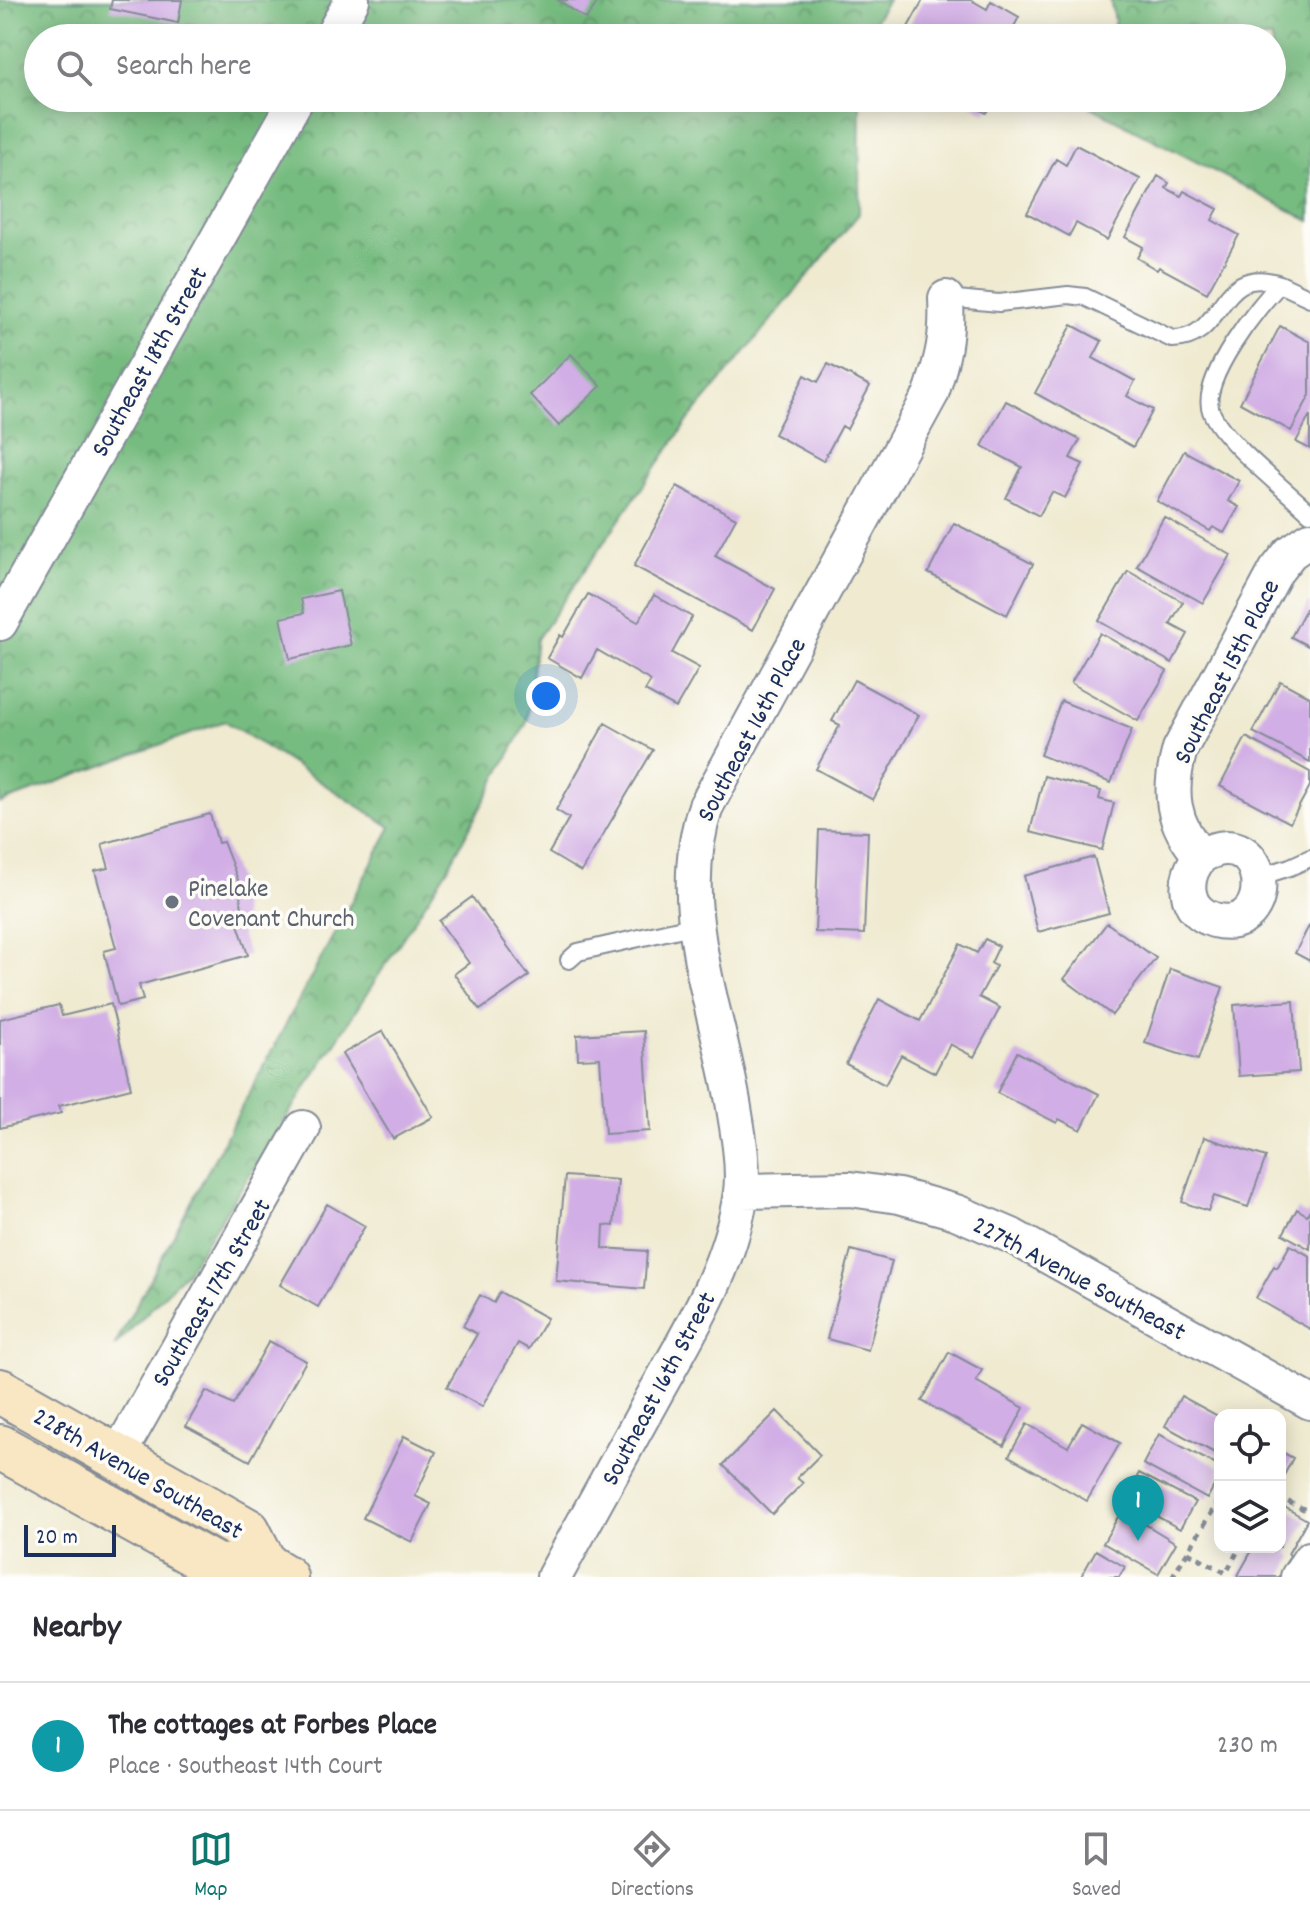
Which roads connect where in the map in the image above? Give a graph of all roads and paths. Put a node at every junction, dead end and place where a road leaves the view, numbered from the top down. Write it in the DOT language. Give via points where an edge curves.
graph roads {
  1 [pos="352,0"];
  2 [pos="339,24"];
  3 [pos="289,112"];
  4 [pos="1280,284"];
  5 [pos="946,298"];
  6 [pos="1310,298"];
  7 [pos="1309,531"];
  8 [pos="0,623"];
  9 [pos="1201,856"];
  10 [pos="1310,858"];
  11 [pos="1259,877"];
  12 [pos="696,925"];
  13 [pos="569,960"];
  14 [pos="303,1128"];
  15 [pos="741,1191"];
  16 [pos="0,1391"];
  17 [pos="1310,1402"];
  18 [pos="0,1447"];
  19 [pos="117,1457"];
  20 [pos="1286,1501"];
  21 [pos="1214,1510"];
  22 [pos="1310,1512"];
  23 [pos="1188,1552"];
  24 [pos="1237,1553"];
  25 [pos="1310,1559"];
  26 [pos="275,1571"];
  27 [pos="554,1577"];
  28 [pos="1172,1577"];
  29 [pos="1298,1577"];
  1 -- 2 [label="street"];
  3 -- 8 [label="street, Southeast 18th Street"];
  4 -- 5 [label="lane" via="1257,279 1233,287 1204,328 1182,340 1085,297 999,303"];
  4 -- 6 [label="lane"];
  4 -- 7 [label="lane" via="1237,337 1209,404"];
  5 -- 12 [label="street, Southeast 16th Place" via="943,358 931,394 706,806 694,856"];
  7 -- 9 [label="street, Southeast 15th Place" via="1276,571 1180,749 1172,776 1174,806 1188,841"];
  9 -- 11 [label="street" via="1225,848 1237,851 1256,867"];
  9 -- 11 [label="street" via="1192,866 1187,890 1192,903 1210,919 1223,922 1247,914 1260,892"];
  10 -- 11 [label="lane"];
  12 -- 13 [label="lane" via="578,952"];
  12 -- 15 [label="street, Southeast 16th Place" via="729,1072"];
  14 -- 19 [label="street, Southeast 17th Street"];
  15 -- 17 [label="street, 227th Avenue Southeast" via="850,1189 956,1212 1012,1236"];
  15 -- 27 [label="street, Southeast 16th Street" via="727,1252 707,1301"];
  16 -- 19 [label="main road, 228th Avenue Southeast"];
  18 -- 26 [label="main road, 228th Avenue Southeast" via="217,1567"];
  19 -- 26 [label="main road, 228th Avenue Southeast" via="248,1531"];
  20 -- 22 [label="path"];
  21 -- 23 [label="path"];
  23 -- 24 [label="path" via="1226,1573"];
  23 -- 28 [label="path"];
  25 -- 29 [label="street"];
}
